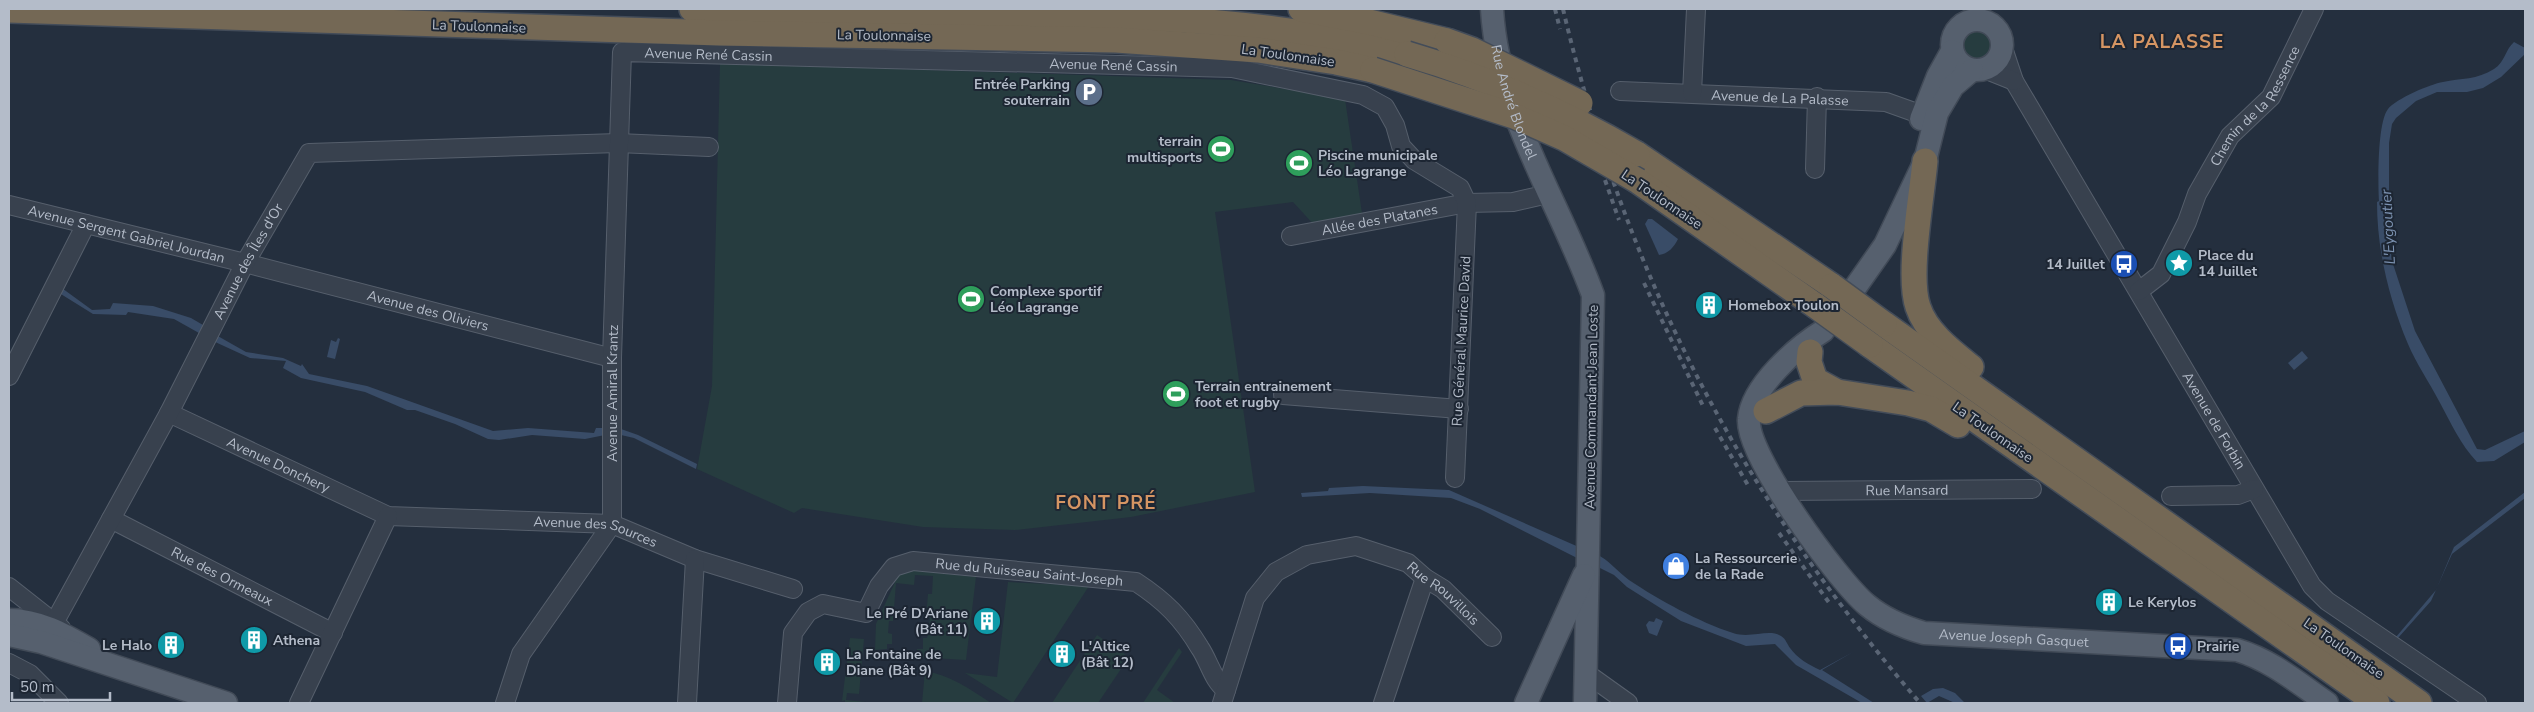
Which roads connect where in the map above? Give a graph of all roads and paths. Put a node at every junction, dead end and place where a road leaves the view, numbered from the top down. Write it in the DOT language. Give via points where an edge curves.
graph roads {
  1 [pos="692,9"];
  2 [pos="1302,9"];
  3 [pos="1492,9"];
  4 [pos="1696,9"];
  5 [pos="2314,9"];
  6 [pos="9,10"];
  7 [pos="981,13"];
  8 [pos="1988,16"];
  9 [pos="1964,17"];
  10 [pos="2002,45"];
  11 [pos="622,52"];
  12 [pos="1952,52"];
  13 [pos="1978,69"];
  14 [pos="2014,81"];
  15 [pos="1620,91"];
  16 [pos="1692,93"];
  17 [pos="1817,97"];
  18 [pos="1929,113"];
  19 [pos="618,143"];
  20 [pos="1641,146"];
  21 [pos="709,147"];
  22 [pos="1925,161"];
  23 [pos="1815,169"];
  24 [pos="1548,194"];
  25 [pos="1908,196"];
  26 [pos="1468,203"];
  27 [pos="9,205"];
  28 [pos="86,224"];
  29 [pos="1291,236"];
  30 [pos="245,263"];
  31 [pos="2139,291"];
  32 [pos="1823,331"];
  33 [pos="1810,352"];
  34 [pos="612,358"];
  35 [pos="9,376"];
  36 [pos="1837,392"];
  37 [pos="1283,395"];
  38 [pos="1458,409"];
  39 [pos="1766,411"];
  40 [pos="169,413"];
  41 [pos="1764,464"];
  42 [pos="1455,478"];
  43 [pos="2118,488"];
  44 [pos="2032,489"];
  45 [pos="2254,489"];
  46 [pos="1781,491"];
  47 [pos="2171,496"];
  48 [pos="388,516"];
  49 [pos="111,519"];
  50 [pos="612,524"];
  51 [pos="2172,558"];
  52 [pos="695,559"];
  53 [pos="1425,578"];
  54 [pos="9,587"];
  55 [pos="793,589"];
  56 [pos="1578,613"];
  57 [pos="10,621"];
  58 [pos="48,631"];
  59 [pos="333,634"];
  60 [pos="1492,636"];
  61 [pos="9,663"];
  62 [pos="125,670"];
  63 [pos="1586,677"];
  64 [pos="1224,697"];
  65 [pos="60,703"];
  66 [pos="226,703"];
  67 [pos="299,703"];
  68 [pos="505,703"];
  69 [pos="687,703"];
  70 [pos="787,703"];
  71 [pos="1383,703"];
  72 [pos="1526,703"];
  73 [pos="1585,703"];
  74 [pos="1628,703"];
  75 [pos="2327,703"];
  76 [pos="2377,703"];
  77 [pos="2419,703"];
  78 [pos="2477,703"];
  1 -- 7 [label="highway, La Toulonnaise"];
  2 -- 20 [label="highway, bridge" via="1369,22 1472,50 1532,78"];
  3 -- 24 [label="main road, Rue André Blondel" via="1498,62 1532,160"];
  4 -- 16 [label="street"];
  5 -- 31 [label="street, Chemin de la Ressence" via="2272,96 2232,133 2194,201 2161,274"];
  6 -- 51 [label="highway, La Toulonnaise, bridge" via="700,33 1116,40 1258,50 1336,62 1370,77 1514,116 1564,138 1638,181"];
  7 -- 20 [label="highway, La Toulonnaise, bridge" via="1203,22 1260,27 1374,45 1498,84"];
  8 -- 9 [label="main road" via="1975,20"];
  8 -- 10 [label="main road"];
  9 -- 12 [label="main road" via="1953,38"];
  10 -- 13 [label="main road" via="1997,60"];
  10 -- 14 [label="street, Avenue de Forbin"];
  11 -- 19 [label="street, Avenue Amiral Krantz"];
  11 -- 26 [label="street, Avenue René Cassin" via="1232,68 1362,95 1384,107 1401,146 1414,160 1460,188"];
  12 -- 13 [label="main road" via="1960,64"];
  12 -- 18 [label="main road, Avenue Joseph Gasquet" via="1938,76"];
  13 -- 14 [label="street"];
  13 -- 18 [label="main road, Avenue Joseph Gasquet" via="1953,86"];
  14 -- 31 [label="street, Avenue de Forbin"];
  15 -- 16 [label="street, Avenue de La Palasse"];
  16 -- 17 [label="street, Avenue de La Palasse"];
  17 -- 18 [label="street, Avenue de La Palasse" via="1886,102"];
  17 -- 23 [label="street"];
  18 -- 22 [label="main road, Avenue Joseph Gasquet"];
  18 -- 25 [label="main road, Avenue Joseph Gasquet"];
  19 -- 21 [label="street"];
  19 -- 30 [label="street, Avenue des Îles d'Or" via="309,153"];
  19 -- 34 [label="street, Avenue Amiral Krantz"];
  20 -- 43 [label="highway, La Toulonnaise, bridge" via="1884,324"];
  22 -- 25 [label="main road, Avenue Joseph Gasquet"];
  22 -- 43 [label="highway" via="1914,288 1925,322 1952,352"];
  24 -- 26 [label="street" via="1513,202"];
  24 -- 56 [label="main road, Avenue Commandant Jean Loste" via="1582,264 1593,295 1587,570"];
  25 -- 32 [label="main road, Avenue Joseph Gasquet" via="1885,246"];
  26 -- 29 [label="street, Allée des Platanes"];
  26 -- 38 [label="street, Rue Général Maurice David"];
  27 -- 28 [label="street, Avenue Sergent Gabriel Jourdan"];
  28 -- 30 [label="street, Avenue Sergent Gabriel Jourdan"];
  28 -- 35 [label="street"];
  30 -- 34 [label="street, Avenue des Oliviers"];
  30 -- 40 [label="street, Avenue des Îles d'Or"];
  31 -- 45 [label="street, Avenue de Forbin"];
  32 -- 33 [label="main road, Avenue Joseph Gasquet"];
  32 -- 41 [label="main road, Avenue Joseph Gasquet" via="1802,344 1786,361 1752,407 1749,419 1751,436"];
  33 -- 36 [label="highway" via="1809,362 1815,380"];
  33 -- 39 [label="main road, Avenue Joseph Gasquet" via="1776,392"];
  34 -- 50 [label="street, Avenue Amiral Krantz"];
  36 -- 39 [label="highway" via="1801,393"];
  36 -- 51 [label="highway" via="1931,409"];
  37 -- 38 [label="street"];
  38 -- 42 [label="street, Rue Général Maurice David"];
  39 -- 41 [label="main road, Avenue Joseph Gasquet" via="1759,430"];
  40 -- 48 [label="street, Avenue Donchery"];
  40 -- 49 [label="street, Avenue des Îles d'Or"];
  41 -- 46 [label="main road, Avenue Joseph Gasquet"];
  43 -- 77 [label="highway, La Toulonnaise"];
  44 -- 46 [label="street, Rue Mansard"];
  45 -- 47 [label="street" via="2231,496"];
  45 -- 78 [label="street, Avenue de Forbin" via="2322,597"];
  46 -- 75 [label="main road, Avenue Joseph Gasquet" via="1852,591 1883,617 1902,627 1924,634 2237,650 2273,665"];
  48 -- 50 [label="street, Avenue des Sources"];
  48 -- 59 [label="street"];
  49 -- 58 [label="street, Avenue des Îles d'Or"];
  49 -- 59 [label="street, Rue des Ormeaux"];
  50 -- 52 [label="street, Avenue des Sources"];
  50 -- 68 [label="street" via="521,654"];
  51 -- 76 [label="highway, La Toulonnaise"];
  52 -- 55 [label="street, Avenue des Sources"];
  52 -- 69 [label="street"];
  53 -- 60 [label="street, Rue Rouvillois" via="1443,589"];
  53 -- 64 [label="street, Rue Rouvillois" via="1408,563 1356,546 1307,555 1276,572 1254,598"];
  53 -- 71 [label="street"];
  54 -- 58 [label="street"];
  56 -- 63 [label="main road, Avenue Commandant Jean Loste"];
  56 -- 72 [label="main road"];
  57 -- 58 [label="main road"];
  58 -- 62 [label="main road"];
  58 -- 62 [label="main road" via="81,644"];
  59 -- 67 [label="street"];
  61 -- 65 [label="street" via="30,674"];
  62 -- 66 [label="main road"];
  63 -- 73 [label="main road, Avenue Commandant Jean Loste"];
  63 -- 74 [label="street" via="1593,678"];
  64 -- 70 [label="street, Rue du Ruisseau Saint-Joseph" via="1201,649 1181,619 1163,600 1136,582 913,561 894,567 879,586 866,614 822,604 808,612 793,633"];
}
